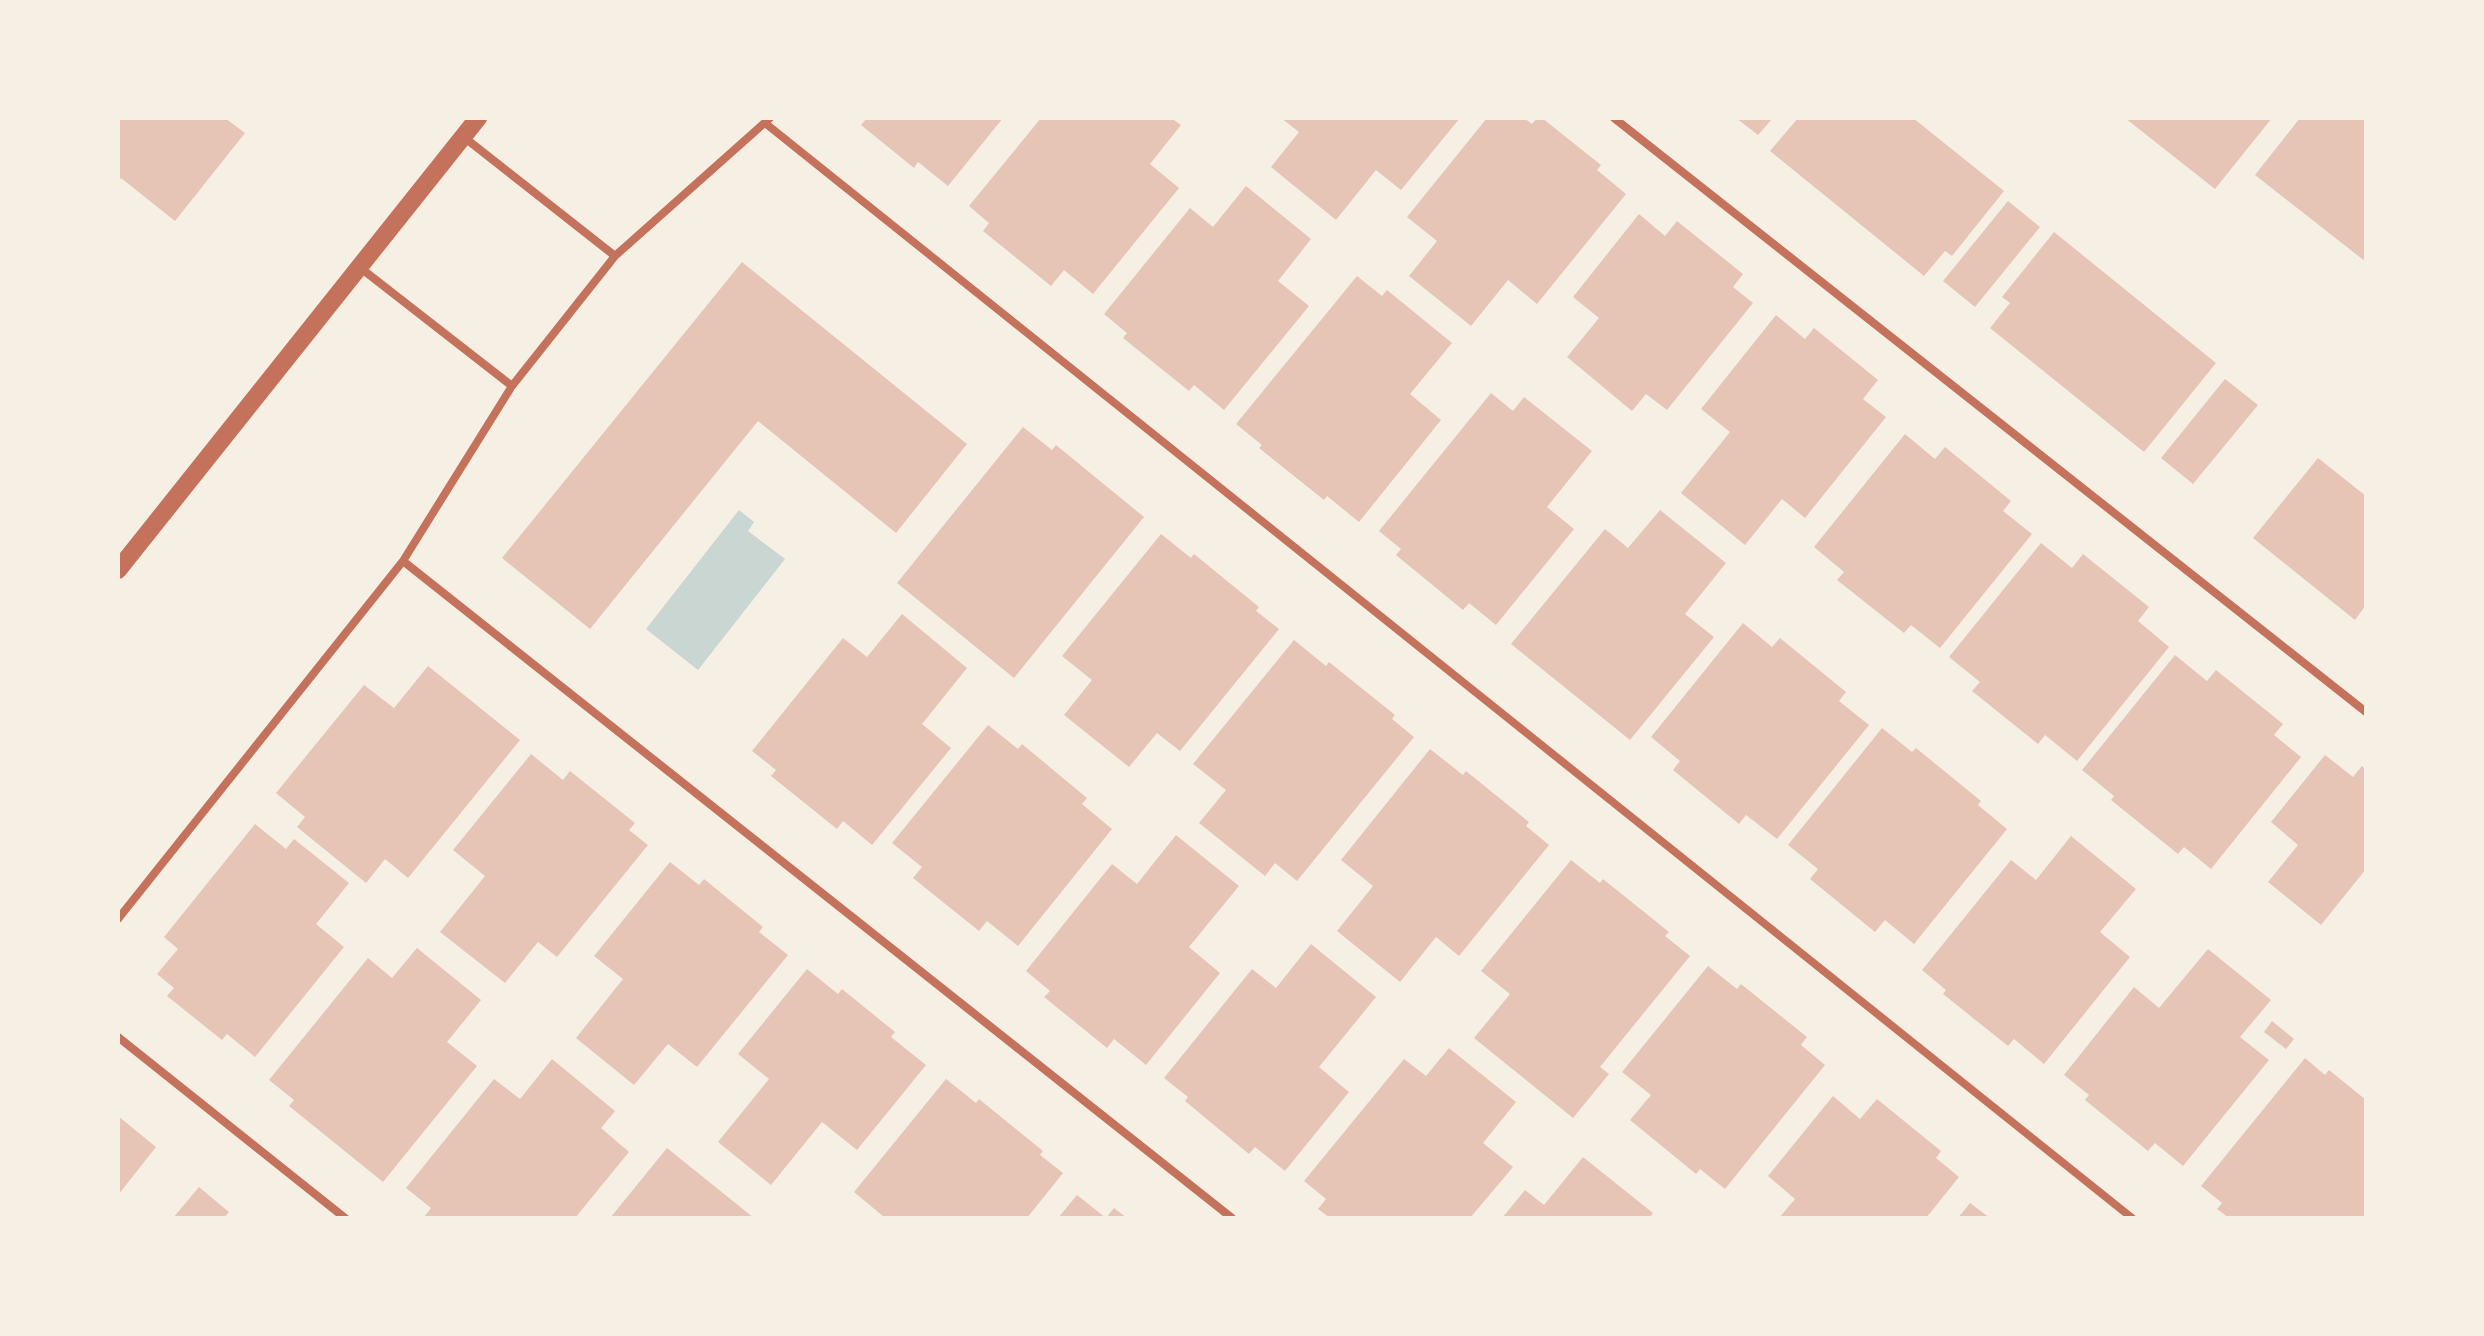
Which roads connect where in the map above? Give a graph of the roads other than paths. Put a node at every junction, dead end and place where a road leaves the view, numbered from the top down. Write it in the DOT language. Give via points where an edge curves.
graph roads {
  1 [pos="478,118"];
  2 [pos="1614,118"];
  3 [pos="767,120"];
  4 [pos="463,136"];
  5 [pos="615,256"];
  6 [pos="358,266"];
  7 [pos="512,386"];
  8 [pos="402,561"];
  9 [pos="118,570"];
  10 [pos="2366,712"];
  11 [pos="118,919"];
  12 [pos="118,1037"];
  13 [pos="345,1218"];
  14 [pos="1232,1218"];
  15 [pos="2132,1218"];
  1 -- 4 [label="street"];
  2 -- 10 [label="lane"];
  3 -- 5 [label="lane"];
  3 -- 15 [label="lane"];
  4 -- 5 [label="lane"];
  4 -- 6 [label="street"];
  5 -- 7 [label="lane"];
  6 -- 7 [label="lane"];
  6 -- 9 [label="street"];
  7 -- 8 [label="lane"];
  8 -- 11 [label="lane"];
  8 -- 14 [label="lane"];
  12 -- 13 [label="lane"];
}
